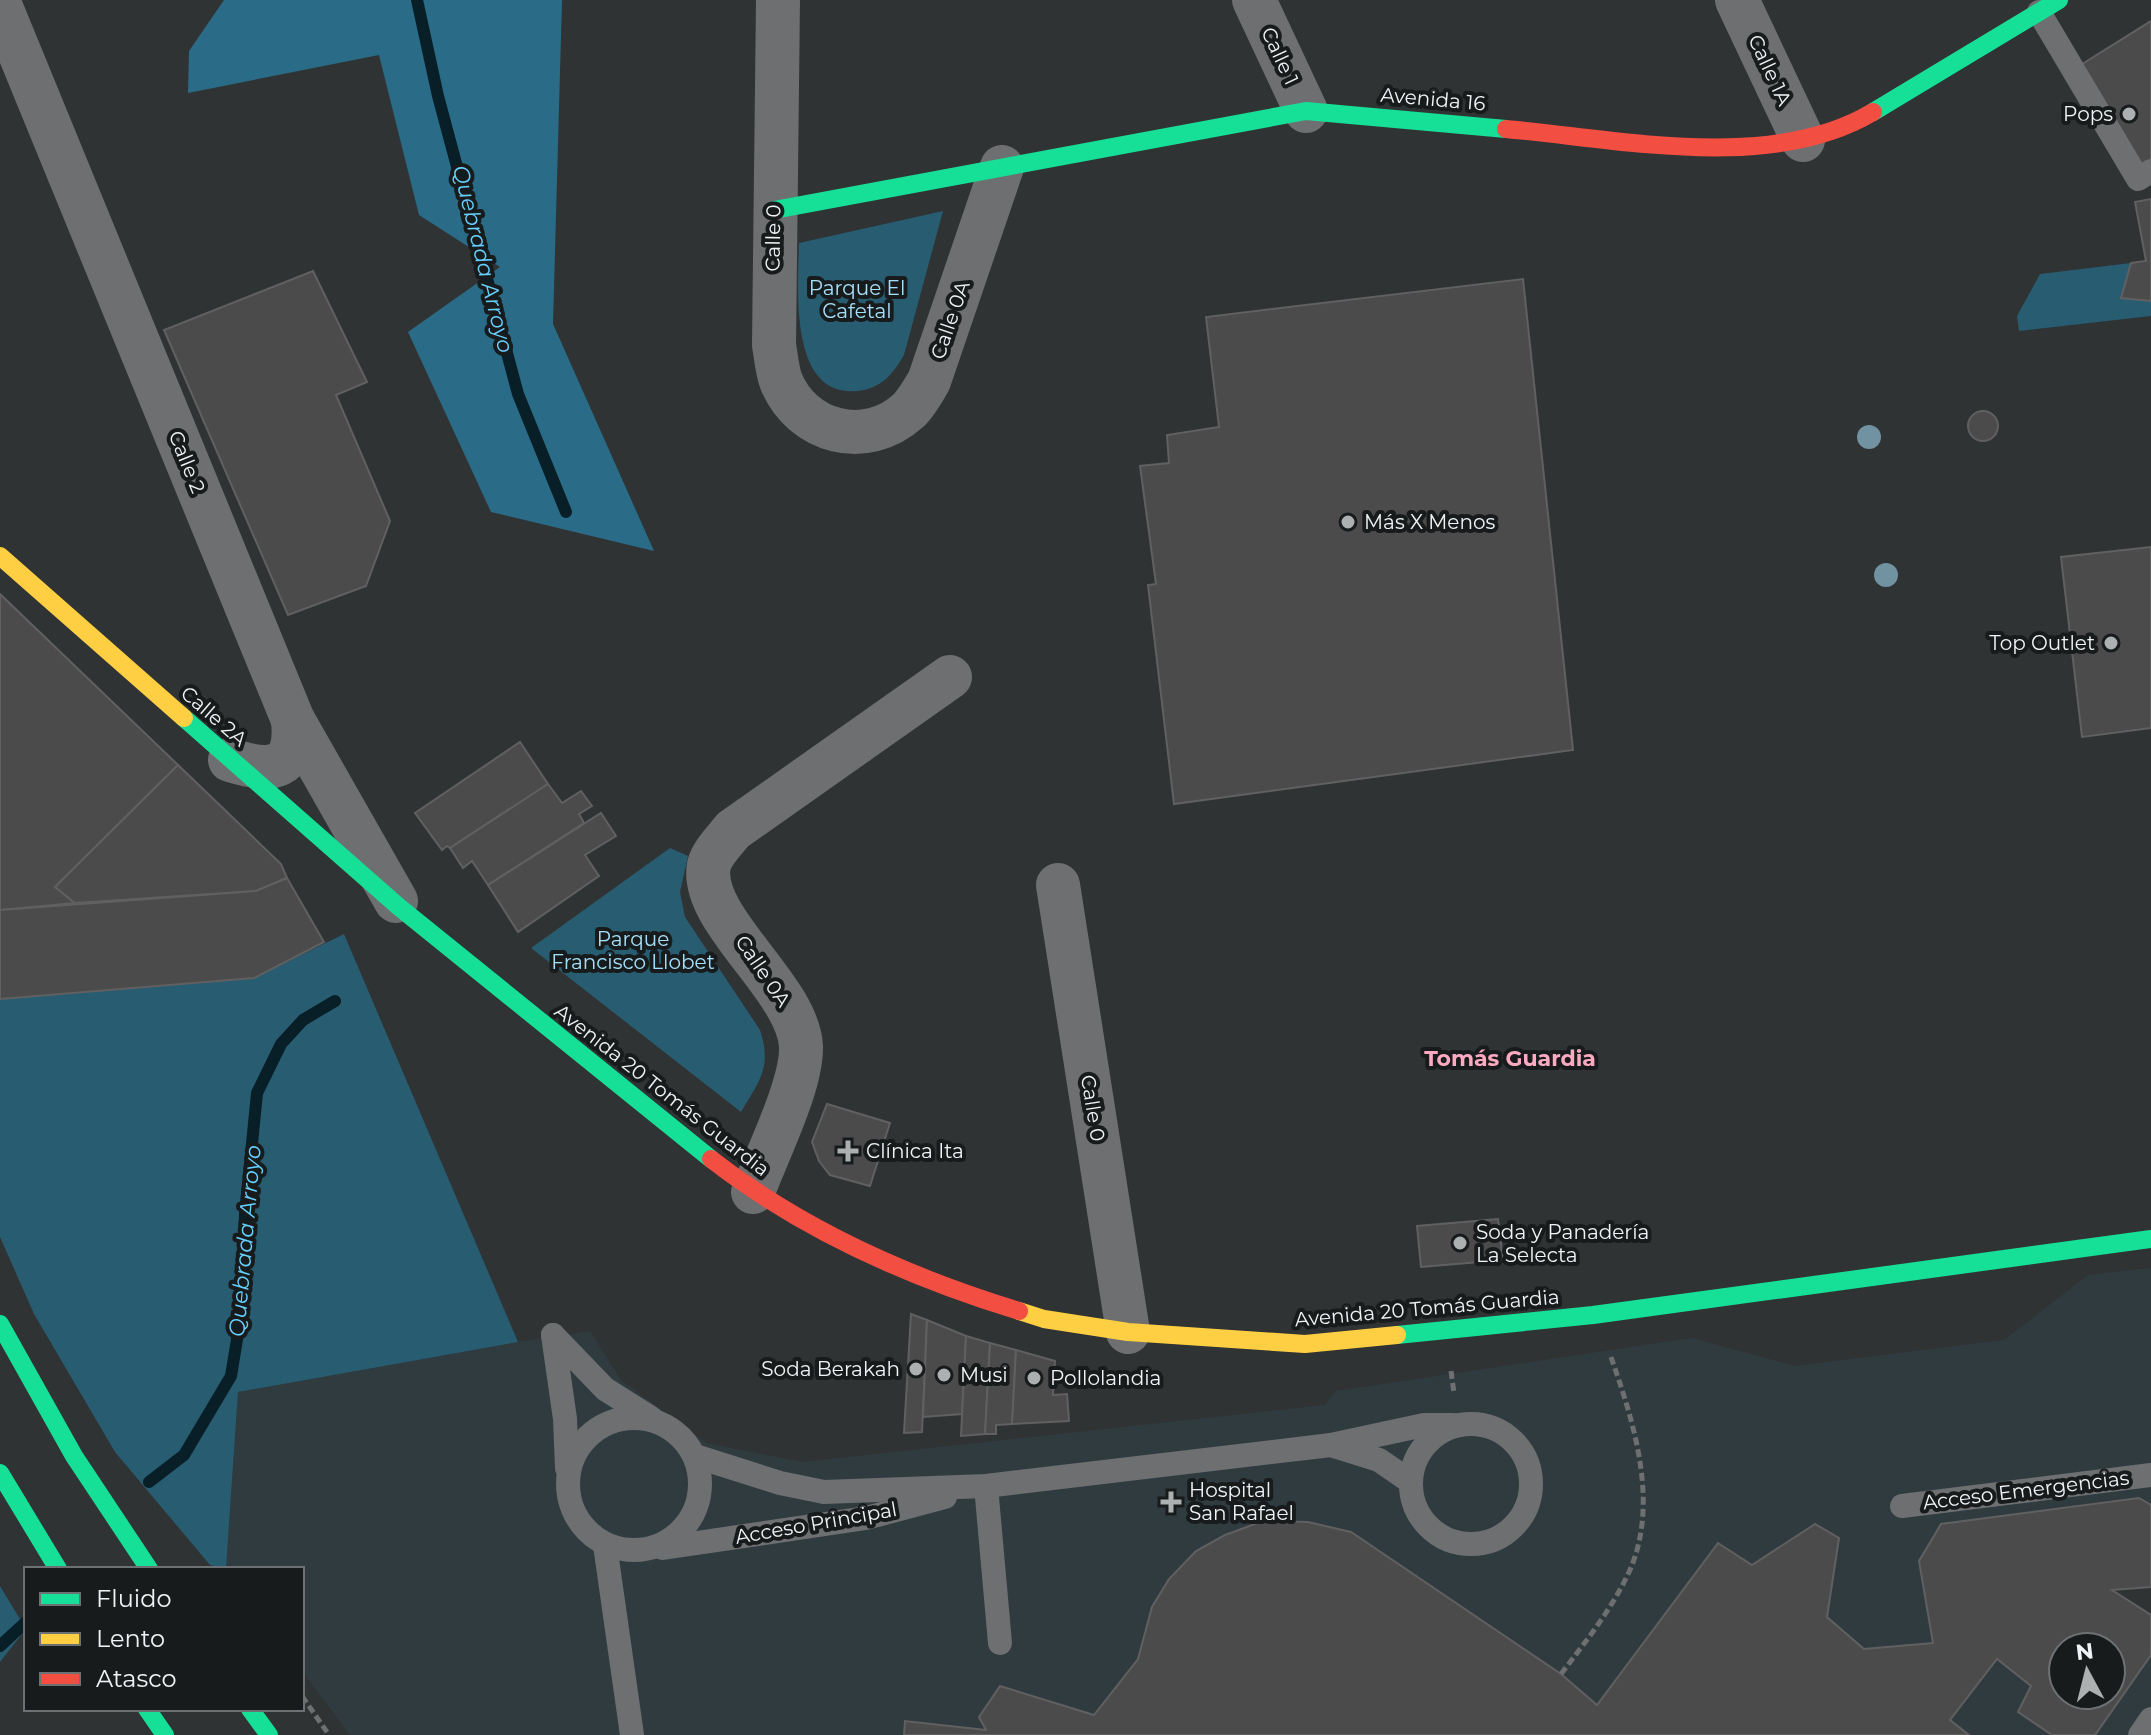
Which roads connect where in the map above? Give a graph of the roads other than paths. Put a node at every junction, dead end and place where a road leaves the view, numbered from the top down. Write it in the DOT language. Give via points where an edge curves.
graph roads {
  1 [pos="778,0"];
  2 [pos="1254,0"];
  3 [pos="1737,0"];
  4 [pos="0,5"];
  5 [pos="2049,6"];
  6 [pos="1306,111"];
  7 [pos="1803,140"];
  8 [pos="1002,167"];
  9 [pos="2151,171"];
  10 [pos="774,210"];
  11 [pos="854,433"];
  12 [pos="0,556"];
  13 [pos="950,677"];
  14 [pos="293,720"];
  15 [pos="230,760"];
  16 [pos="1058,885"];
  17 [pos="399,907"];
  18 [pos="753,1192"];
  19 [pos="2151,1239"];
  20 [pos="0,1324"];
  21 [pos="1128,1332"];
  22 [pos="658,1422"];
  23 [pos="1459,1426"];
  24 [pos="1331,1445"];
  25 [pos="695,1456"];
  26 [pos="0,1473"];
  27 [pos="2151,1475"];
  28 [pos="567,1480"];
  29 [pos="1411,1482"];
  30 [pos="986,1486"];
  31 [pos="1902,1506"];
  32 [pos="605,1545"];
  33 [pos="644,1550"];
  34 [pos="57,1567"];
  35 [pos="148,1567"];
  36 [pos="1000,1643"];
  37 [pos="148,1711"];
  38 [pos="251,1711"];
  39 [pos="2151,1719"];
  40 [pos="165,1735"];
  41 [pos="269,1735"];
  42 [pos="632,1735"];
  43 [pos="2140,1735"];
  1 -- 10 [label="street, Calle 0"];
  2 -- 6 [label="street, Calle 1"];
  3 -- 7 [label="street, Calle 1A"];
  4 -- 14 [label="street, Calle 2"];
  5 -- 7 [label="street, Avenida 16" via="1865,117"];
  5 -- 9 [label="lane" via="2138,179"];
  6 -- 7 [label="street, Avenida 16" via="1734,150"];
  6 -- 8 [label="street, Avenida 16"];
  8 -- 10 [label="street, Avenida 16"];
  8 -- 11 [label="street, Calle 0A" via="929,381 909,410 885,427"];
  10 -- 11 [label="street, Calle 0" via="772,312 782,381 801,411 823,428"];
  12 -- 15 [label="street, Calle 2A"];
  13 -- 18 [label="street, Calle 0A" via="733,830 709,862 709,890 791,1014 801,1044 799,1071"];
  14 -- 15 [label="street" via="295,744 279,765 260,769"];
  14 -- 17 [label="street, Calle 2"];
  15 -- 17 [label="street, Calle 2A"];
  16 -- 21 [label="street, Calle 0"];
  17 -- 18 [label="street, Avenida 20 Tomás Guardia"];
  18 -- 21 [label="street, Avenida 20 Tomás Guardia" via="950,1290 1044,1319"];
  19 -- 21 [label="street, Avenida 20 Tomás Guardia" via="1593,1315 1305,1344"];
  20 -- 35 [label="street" via="74,1456"];
  22 -- 25 [label="lane" via="686,1442"];
  22 -- 28 [label="lane" via="617,1420 598,1428 577,1451"];
  22 -- 28 [label="lane" via="605,1389 553,1335"];
  23 -- 24 [label="lane, Acceso Principal" via="1424,1425"];
  23 -- 29 [label="lane" via="1439,1433 1422,1448"];
  23 -- 29 [label="lane" via="1479,1424 1498,1430 1521,1450 1531,1478 1531,1498 1523,1517 1492,1541 1453,1542 1422,1519"];
  24 -- 29 [label="lane, Acceso Principal" via="1379,1460"];
  24 -- 30 [label="lane, Acceso Principal"];
  25 -- 30 [label="lane, Acceso Principal" via="824,1492"];
  25 -- 33 [label="lane" via="701,1496 694,1515 664,1544"];
  26 -- 34 [label="street"];
  27 -- 31 [label="lane, Acceso Emergencias"];
  28 -- 32 [label="lane" via="576,1518"];
  30 -- 33 [label="lane, Acceso Principal" via="866,1518"];
  30 -- 36 [label="lane"];
  32 -- 33 [label="lane"];
  32 -- 42 [label="lane"];
  37 -- 40 [label="street"];
  38 -- 41 [label="street"];
  39 -- 43 [label="lane"];
}
